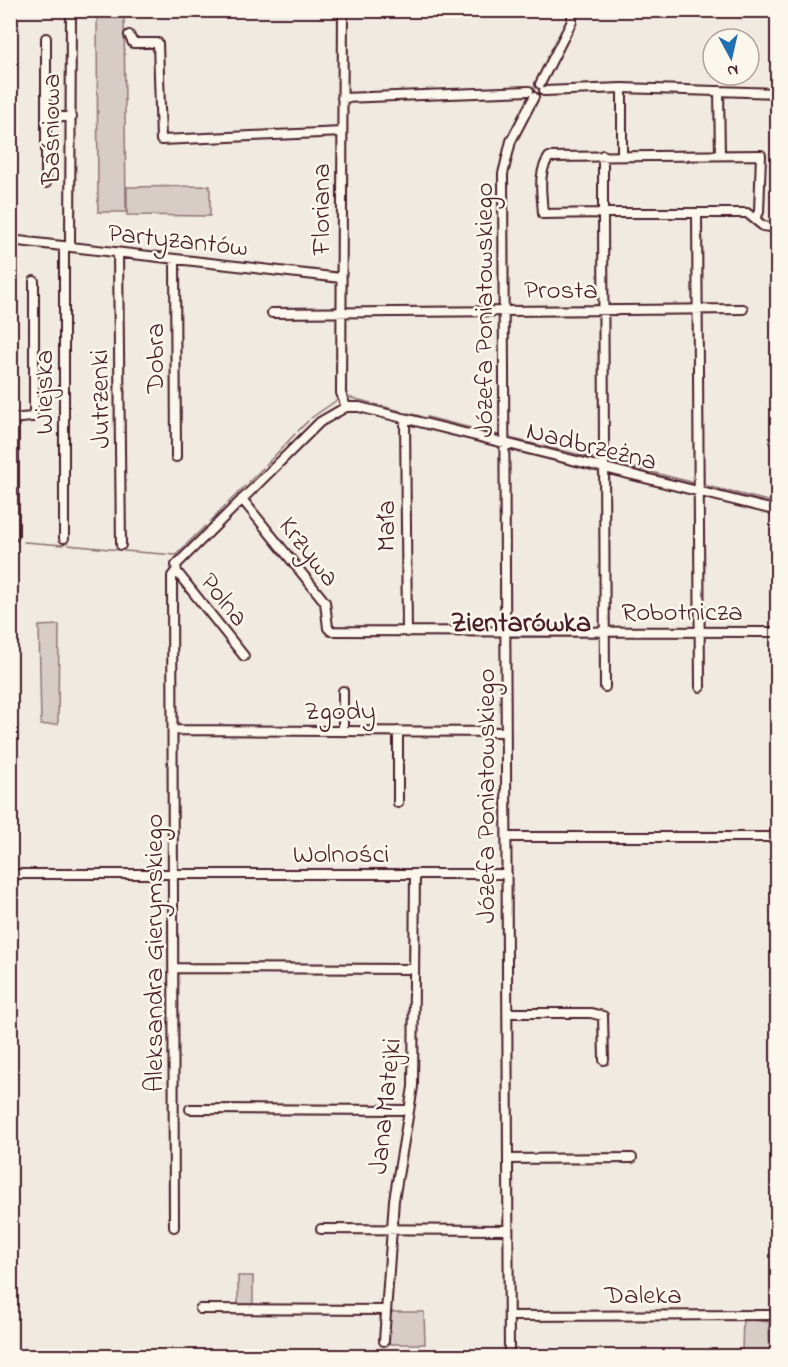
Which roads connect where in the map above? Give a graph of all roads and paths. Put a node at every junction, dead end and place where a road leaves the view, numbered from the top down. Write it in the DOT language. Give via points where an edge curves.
graph roads {
  1 [pos="71,10"];
  2 [pos="343,10"];
  3 [pos="573,10"];
  4 [pos="129,35"];
  5 [pos="46,38"];
  6 [pos="542,88"];
  7 [pos="622,88"];
  8 [pos="719,91"];
  9 [pos="777,93"];
  10 [pos="532,94"];
  11 [pos="342,98"];
  12 [pos="46,117"];
  13 [pos="72,117"];
  14 [pos="342,132"];
  15 [pos="622,155"];
  16 [pos="720,155"];
  17 [pos="603,156"];
  18 [pos="46,183"];
  19 [pos="603,213"];
  20 [pos="697,213"];
  21 [pos="755,219"];
  22 [pos="777,228"];
  23 [pos="10,240"];
  24 [pos="67,247"];
  25 [pos="118,253"];
  26 [pos="175,260"];
  27 [pos="341,278"];
  28 [pos="34,281"];
  29 [pos="699,309"];
  30 [pos="743,309"];
  31 [pos="604,310"];
  32 [pos="503,311"];
  33 [pos="341,312"];
  34 [pos="272,313"];
  35 [pos="343,400"];
  36 [pos="12,418"];
  37 [pos="405,420"];
  38 [pos="504,445"];
  39 [pos="176,457"];
  40 [pos="606,470"];
  41 [pos="700,492"];
  42 [pos="242,499"];
  43 [pos="777,511"];
  44 [pos="14,534"];
  45 [pos="64,538"];
  46 [pos="121,545"];
  47 [pos="176,569"];
  48 [pos="334,631"];
  49 [pos="407,632"];
  50 [pos="700,632"];
  51 [pos="777,632"];
  52 [pos="505,633"];
  53 [pos="605,633"];
  54 [pos="244,656"];
  55 [pos="606,687"];
  56 [pos="700,687"];
  57 [pos="343,691"];
  58 [pos="174,730"];
  59 [pos="343,731"];
  60 [pos="398,731"];
  61 [pos="506,732"];
  62 [pos="398,803"];
  63 [pos="507,837"];
  64 [pos="777,837"];
  65 [pos="10,874"];
  66 [pos="175,874"];
  67 [pos="415,874"];
  68 [pos="507,874"];
  69 [pos="176,968"];
  70 [pos="414,969"];
  71 [pos="507,1013"];
  72 [pos="604,1060"];
  73 [pos="190,1109"];
  74 [pos="409,1110"];
  75 [pos="632,1158"];
  76 [pos="508,1159"];
  77 [pos="174,1227"];
  78 [pos="321,1229"];
  79 [pos="392,1229"];
  80 [pos="508,1230"];
  81 [pos="200,1309"];
  82 [pos="386,1311"];
  83 [pos="777,1315"];
  84 [pos="509,1316"];
  85 [pos="384,1341"];
  86 [pos="509,1356"];
  1 -- 13 [label="street, Baśniowa"];
  2 -- 11 [label="street, Floriana"];
  3 -- 6 [label="street" via="572,21"];
  4 -- 14 [label="street" via="133,43 158,43 160,140"];
  5 -- 12 [label="street"];
  6 -- 7 [label="street"];
  6 -- 10 [label="street" via="541,97"];
  6 -- 10 [label="street" via="533,84"];
  7 -- 8 [label="street"];
  7 -- 15 [label="street"];
  8 -- 9 [label="street"];
  8 -- 16 [label="street"];
  10 -- 11 [label="street"];
  10 -- 32 [label="street, Józefa Poniatowskiego" via="504,163"];
  11 -- 14 [label="street, Floriana"];
  12 -- 13 [label="street"];
  12 -- 18 [label="street"];
  13 -- 24 [label="street, Baśniowa"];
  14 -- 27 [label="street, Floriana"];
  15 -- 16 [label="street"];
  15 -- 17 [label="street"];
  16 -- 21 [label="street" via="761,155 759,214"];
  17 -- 19 [label="street"];
  17 -- 19 [label="street" via="549,157 541,175 543,214"];
  19 -- 20 [label="street"];
  19 -- 31 [label="street"];
  20 -- 21 [label="street" via="747,213"];
  20 -- 29 [label="street"];
  21 -- 22 [label="street" via="764,227"];
  23 -- 24 [label="street, Partyzantów"];
  24 -- 25 [label="street, Partyzantów"];
  24 -- 45 [label="street, Wiejska"];
  25 -- 26 [label="street, Partyzantów"];
  25 -- 46 [label="street, Jutrzenki"];
  26 -- 27 [label="street, Partyzantów"];
  26 -- 39 [label="street, Dobra"];
  27 -- 33 [label="street, Floriana"];
  28 -- 36 [label="street" via="33,412 32,417"];
  29 -- 30 [label="street, Prosta"];
  29 -- 31 [label="street, Prosta"];
  29 -- 41 [label="street"];
  31 -- 32 [label="street, Prosta"];
  31 -- 40 [label="street"];
  32 -- 33 [label="street, Prosta"];
  32 -- 38 [label="street, Józefa Poniatowskiego"];
  33 -- 34 [label="street, Prosta"];
  33 -- 35 [label="street, Floriana"];
  35 -- 37 [label="street, Nadbrzeżna"];
  35 -- 42 [label="street"];
  36 -- 44 [label="street"];
  37 -- 38 [label="street, Nadbrzeżna"];
  37 -- 49 [label="street, Mała"];
  38 -- 40 [label="street, Nadbrzeżna"];
  38 -- 52 [label="street, Józefa Poniatowskiego"];
  40 -- 41 [label="street, Nadbrzeżna"];
  40 -- 53 [label="street"];
  41 -- 43 [label="street, Nadbrzeżna"];
  41 -- 50 [label="street"];
  42 -- 47 [label="street"];
  42 -- 48 [label="street, Krzywa" via="326,602 328,627"];
  47 -- 54 [label="street, Polna"];
  47 -- 58 [label="street, Aleksandra Gierymskiego" via="172,576"];
  48 -- 49 [label="street, Robotnicza"];
  49 -- 52 [label="street, Robotnicza"];
  50 -- 51 [label="street, Robotnicza"];
  50 -- 53 [label="street, Robotnicza"];
  50 -- 56 [label="street"];
  52 -- 53 [label="street, Robotnicza"];
  52 -- 61 [label="street, Józefa Poniatowskiego"];
  53 -- 55 [label="street"];
  57 -- 59 [label="street"];
  58 -- 59 [label="street, Zgody"];
  58 -- 66 [label="street, Aleksandra Gierymskiego"];
  59 -- 60 [label="street, Zgody"];
  60 -- 61 [label="street, Zgody"];
  60 -- 62 [label="street"];
  61 -- 63 [label="street, Józefa Poniatowskiego"];
  63 -- 64 [label="street"];
  63 -- 68 [label="street, Józefa Poniatowskiego"];
  65 -- 66 [label="street, Wolności"];
  66 -- 67 [label="street, Wolności"];
  66 -- 69 [label="street, Aleksandra Gierymskiego"];
  67 -- 68 [label="street, Wolności"];
  67 -- 70 [label="street, Jana Matejki"];
  68 -- 71 [label="street, Józefa Poniatowskiego"];
  69 -- 70 [label="street"];
  69 -- 77 [label="street, Aleksandra Gierymskiego"];
  70 -- 74 [label="street, Jana Matejki"];
  71 -- 72 [label="street" via="591,1012 603,1016"];
  71 -- 76 [label="street, Józefa Poniatowskiego"];
  73 -- 74 [label="street"];
  74 -- 79 [label="street, Jana Matejki"];
  75 -- 76 [label="street"];
  76 -- 80 [label="street, Józefa Poniatowskiego"];
  78 -- 79 [label="street"];
  79 -- 80 [label="street"];
  79 -- 82 [label="street, Jana Matejki"];
  80 -- 84 [label="street, Józefa Poniatowskiego"];
  81 -- 82 [label="street"];
  82 -- 85 [label="street, Jana Matejki"];
  83 -- 84 [label="street, Daleka"];
  84 -- 86 [label="street, Józefa Poniatowskiego"];
}
